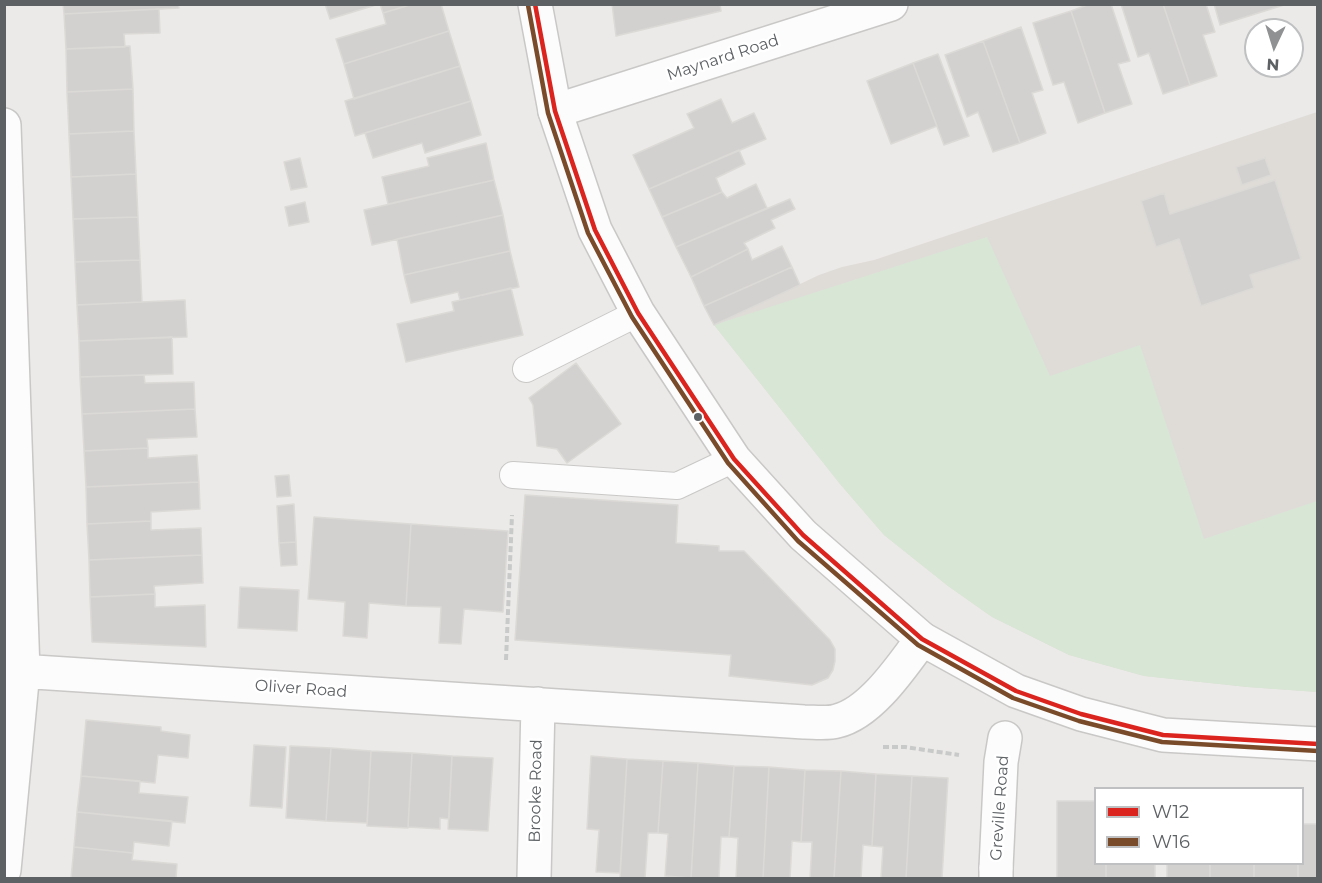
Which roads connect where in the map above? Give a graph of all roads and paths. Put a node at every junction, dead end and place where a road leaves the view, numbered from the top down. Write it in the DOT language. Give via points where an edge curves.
graph roads {
  1 [pos="535,4"];
  2 [pos="891,4"];
  3 [pos="555,111"];
  4 [pos="4,125"];
  5 [pos="638,313"];
  6 [pos="526,369"];
  7 [pos="734,459"];
  8 [pos="513,475"];
  9 [pos="513,514"];
  10 [pos="922,639"];
  11 [pos="14,671"];
  12 [pos="504,702"];
  13 [pos="538,704"];
  14 [pos="1317,744"];
  15 [pos="878,747"];
  16 [pos="1003,750"];
  17 [pos="4,870"];
  18 [pos="996,873"];
  19 [pos="534,879"];
  1 -- 3 [label="street"];
  2 -- 3 [label="street, Maynard Road"];
  3 -- 5 [label="street" via="595,230"];
  4 -- 11 [label="street"];
  5 -- 6 [label="lane"];
  5 -- 7 [label="street"];
  7 -- 8 [label="lane" via="677,486"];
  7 -- 10 [label="street" via="803,535"];
  9 -- 12 [label="path"];
  10 -- 13 [label="street, Oliver Road" via="890,683 861,709 837,721"];
  10 -- 14 [label="street" via="1016,691 1081,714 1163,735"];
  11 -- 12 [label="street, Oliver Road"];
  11 -- 17 [label="street"];
  12 -- 13 [label="street, Oliver Road"];
  13 -- 19 [label="street, Brooke Road"];
  15 -- 16 [label="path"];
  16 -- 18 [label="street, Greville Road"];
}
